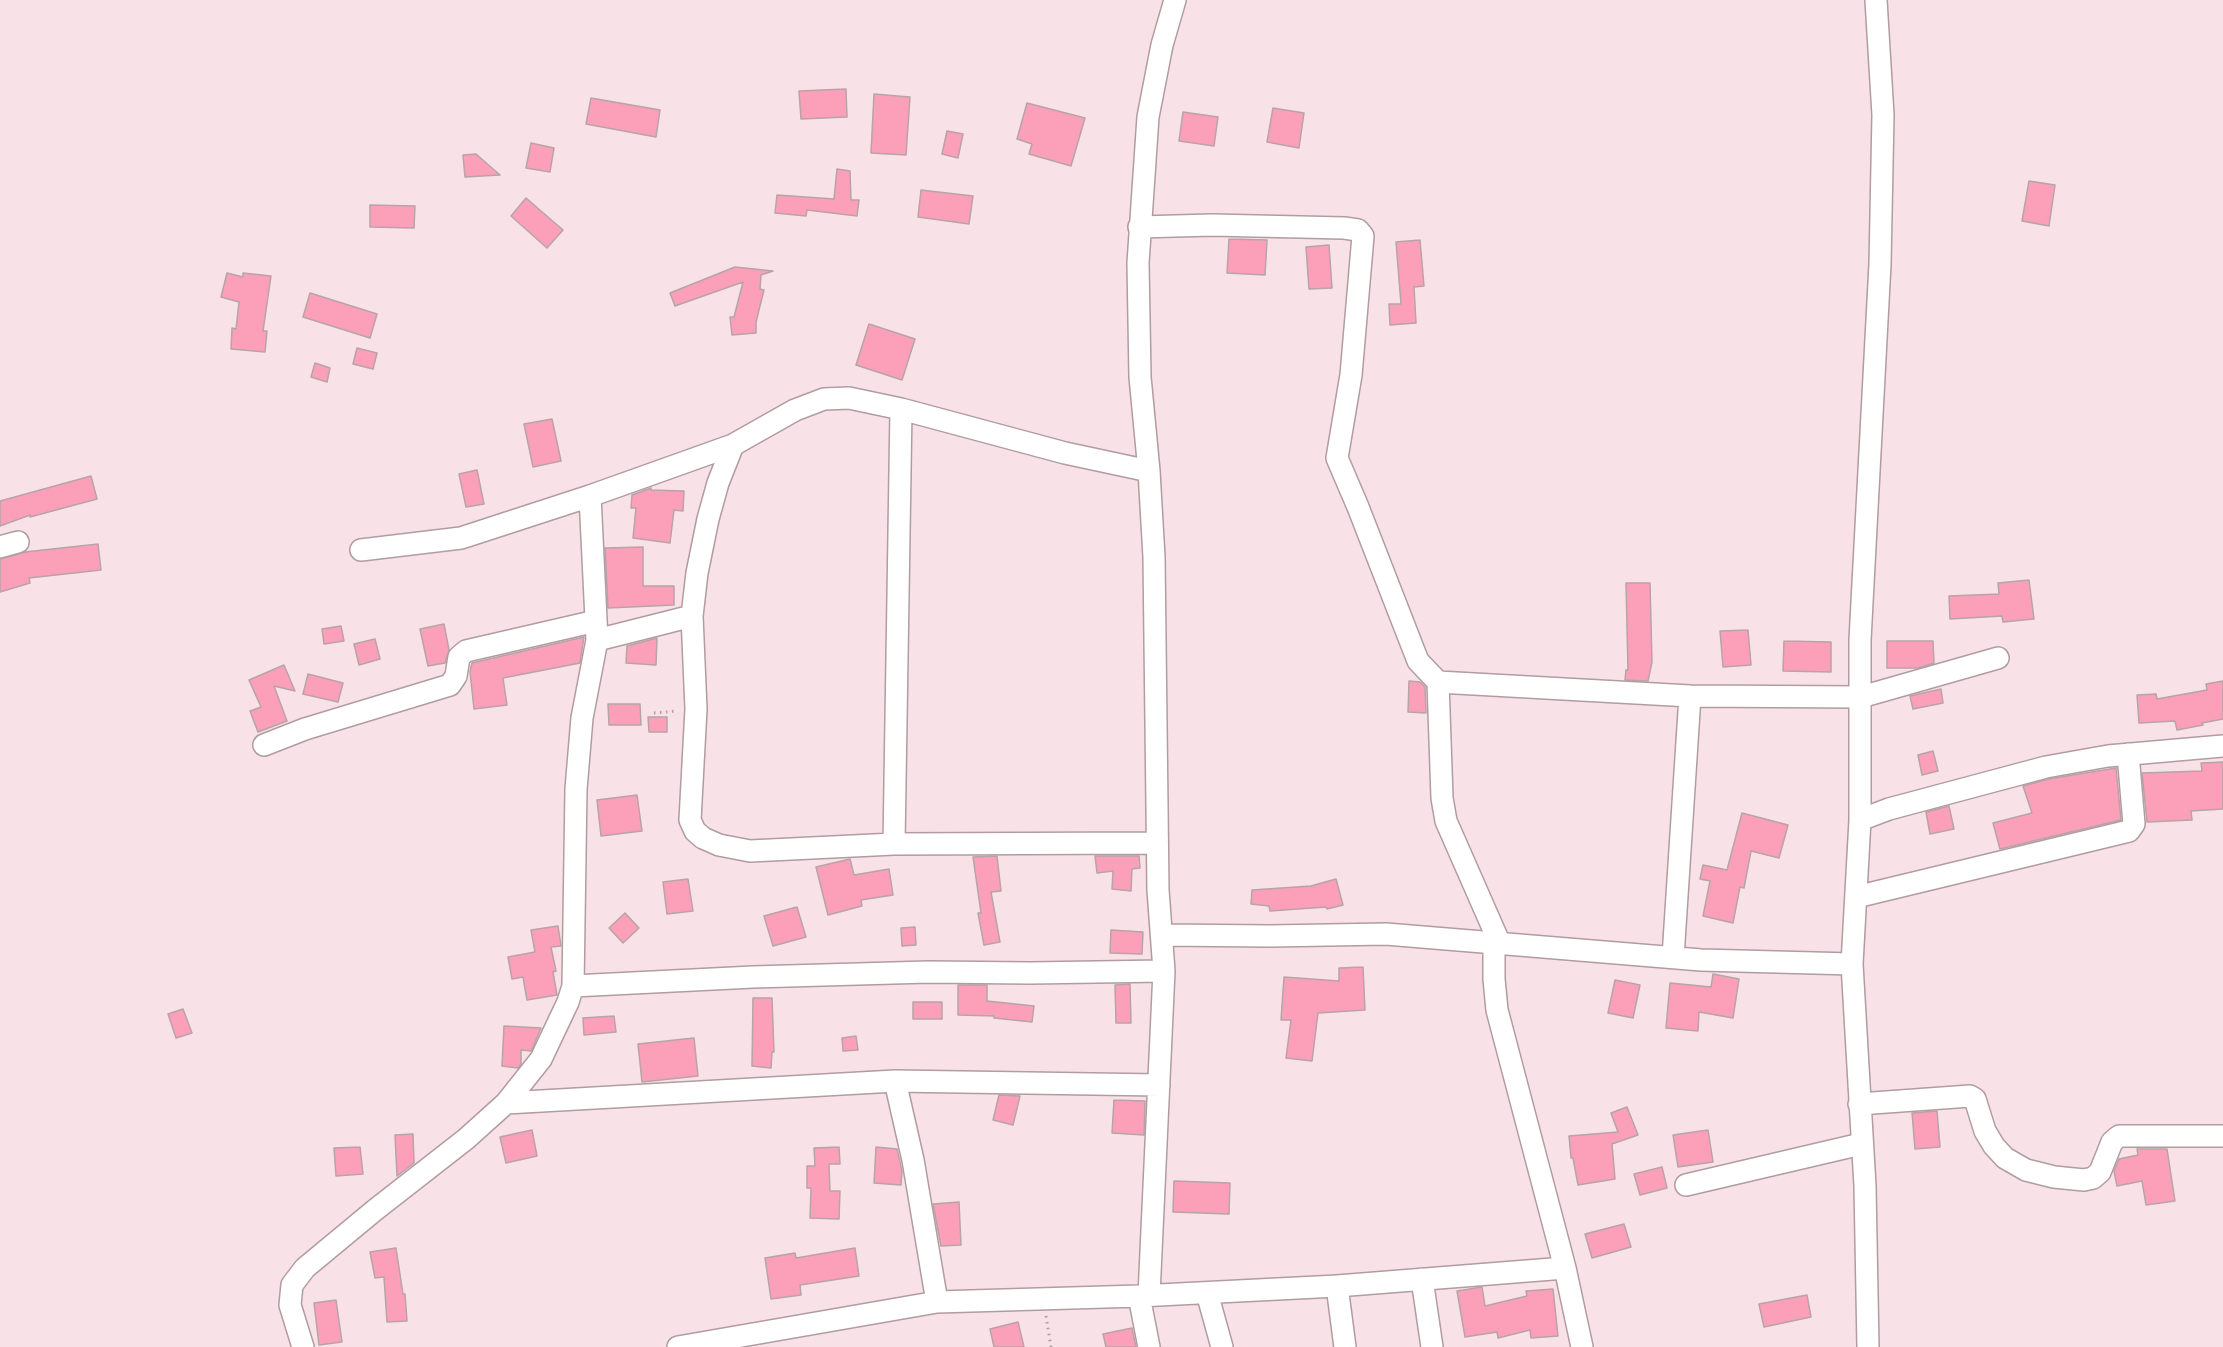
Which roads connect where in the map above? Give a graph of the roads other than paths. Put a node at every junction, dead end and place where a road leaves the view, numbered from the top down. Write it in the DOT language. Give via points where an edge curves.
graph roads {
  1 [pos="1175,0"];
  2 [pos="1876,0"];
  3 [pos="1139,227"];
  4 [pos="901,409"];
  5 [pos="734,445"];
  6 [pos="1149,471"];
  7 [pos="590,496"];
  8 [pos="361,550"];
  9 [pos="692,616"];
  10 [pos="596,630"];
  11 [pos="1998,658"];
  12 [pos="1438,682"];
  13 [pos="1690,696"];
  14 [pos="1861,697"];
  15 [pos="264,745"];
  16 [pos="2223,746"];
  17 [pos="2128,754"];
  18 [pos="1860,820"];
  19 [pos="1157,843"];
  20 [pos="894,844"];
  21 [pos="1856,897"];
  22 [pos="1163,935"];
  23 [pos="1497,944"];
  24 [pos="1673,957"];
  25 [pos="1852,964"];
  26 [pos="1164,971"];
  27 [pos="573,986"];
  28 [pos="896,1082"];
  29 [pos="1159,1085"];
  30 [pos="506,1103"];
  31 [pos="1859,1104"];
  32 [pos="2223,1136"];
  33 [pos="1861,1144"];
  34 [pos="1686,1185"];
  35 [pos="1565,1268"];
  36 [pos="1422,1279"];
  37 [pos="1337,1286"];
  38 [pos="1207,1293"];
  39 [pos="1144,1295"];
  40 [pos="937,1302"];
  41 [pos="303,1347"];
  42 [pos="678,1347"];
  43 [pos="1149,1347"];
  44 [pos="1222,1347"];
  45 [pos="1345,1347"];
  46 [pos="1432,1347"];
  47 [pos="1582,1347"];
  48 [pos="1868,1347"];
  1 -- 3 [label="street" via="1148,117"];
  2 -- 14 [label="street" via="1883,115 1860,640"];
  3 -- 6 [label="street" via="1140,377"];
  3 -- 12 [label="street" via="1344,228 1358,230 1363,236 1351,375 1337,458 1418,661"];
  4 -- 5 [label="street" via="849,398 824,399 795,410"];
  4 -- 6 [label="street"];
  4 -- 20 [label="street"];
  5 -- 7 [label="street"];
  5 -- 9 [label="street" via="708,519"];
  6 -- 19 [label="street" via="1154,556"];
  7 -- 8 [label="street" via="461,538"];
  7 -- 10 [label="street"];
  9 -- 10 [label="street"];
  9 -- 20 [label="street" via="696,709 690,820 694,831 719,845 750,852"];
  10 -- 15 [label="street" via="466,651 459,657 450,686"];
  10 -- 27 [label="street" via="577,777"];
  11 -- 14 [label="street"];
  12 -- 13 [label="street"];
  12 -- 23 [label="street" via="1446,821"];
  13 -- 14 [label="street"];
  13 -- 24 [label="street"];
  14 -- 18 [label="street"];
  16 -- 17 [label="street"];
  17 -- 18 [label="street" via="2046,767"];
  17 -- 21 [label="street" via="2134,824 2129,831"];
  18 -- 21 [label="street"];
  19 -- 20 [label="street"];
  19 -- 22 [label="street"];
  21 -- 25 [label="street"];
  22 -- 23 [label="street" via="1386,934"];
  22 -- 26 [label="street"];
  23 -- 24 [label="street"];
  23 -- 35 [label="street" via="1497,1010"];
  24 -- 25 [label="street"];
  25 -- 31 [label="street"];
  26 -- 27 [label="street" via="905,972"];
  26 -- 29 [label="street"];
  27 -- 30 [label="street" via="541,1059"];
  28 -- 29 [label="street"];
  28 -- 30 [label="street"];
  28 -- 40 [label="street"];
  29 -- 39 [label="street"];
  30 -- 41 [label="street" via="305,1268 292,1285 290,1305"];
  31 -- 32 [label="street" via="1970,1096 1975,1099 1985,1131 2005,1158 2026,1170 2084,1180 2100,1172 2112,1142 2119,1136"];
  31 -- 33 [label="street"];
  33 -- 34 [label="street"];
  33 -- 48 [label="street"];
  35 -- 36 [label="street"];
  35 -- 47 [label="street"];
  36 -- 37 [label="street"];
  36 -- 46 [label="street"];
  37 -- 38 [label="street"];
  37 -- 45 [label="street"];
  38 -- 39 [label="street"];
  38 -- 44 [label="street"];
  39 -- 40 [label="street"];
  39 -- 43 [label="street"];
  40 -- 42 [label="street"];
}
